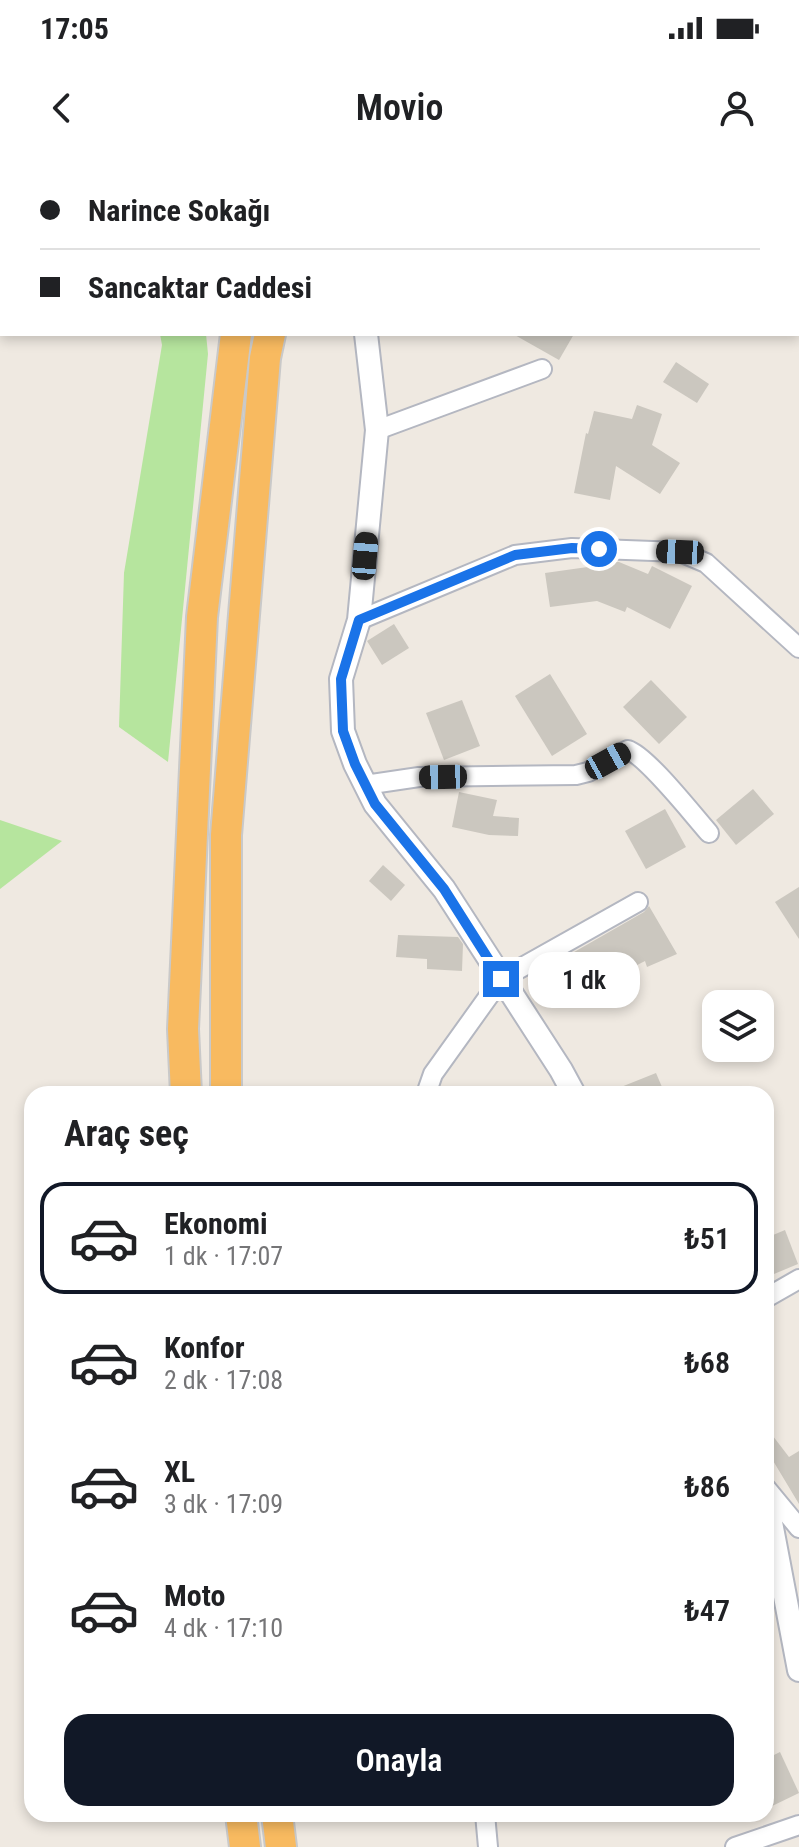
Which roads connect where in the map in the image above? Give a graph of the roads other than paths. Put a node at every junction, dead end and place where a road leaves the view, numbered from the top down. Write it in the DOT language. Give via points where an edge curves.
graph roads {
  1 [pos="236,336"];
  2 [pos="270,336"];
  3 [pos="366,336"];
  4 [pos="542,369"];
  5 [pos="377,430"];
  6 [pos="359,620"];
  7 [pos="799,648"];
  8 [pos="365,785"];
  9 [pos="709,833"];
  10 [pos="638,902"];
  11 [pos="501,979"];
  12 [pos="186,1086"];
  13 [pos="226,1086"];
  14 [pos="429,1086"];
  15 [pos="570,1086"];
  16 [pos="799,1279"];
  17 [pos="774,1293"];
  18 [pos="774,1498"];
  19 [pos="799,1528"];
  20 [pos="774,1538"];
  21 [pos="799,1670"];
  22 [pos="242,1822"];
  23 [pos="278,1822"];
  24 [pos="486,1822"];
  25 [pos="799,1825"];
  26 [pos="245,1847"];
  27 [pos="281,1847"];
  28 [pos="488,1847"];
  29 [pos="735,1847"];
  1 -- 12 [label="highway" via="202,617 183,1029"];
  2 -- 13 [label="highway" via="226,835"];
  3 -- 5 [label="street"];
  4 -- 5 [label="street"];
  5 -- 6 [label="street"];
  6 -- 7 [label="street" via="515,555 572,548 680,552 729,581"];
  6 -- 8 [label="street" via="341,692 343,731"];
  8 -- 9 [label="street" via="419,777 576,775 628,750"];
  8 -- 11 [label="street" via="444,889"];
  10 -- 11 [label="street"];
  11 -- 14 [label="street"];
  11 -- 15 [label="street"];
  16 -- 17 [label="street"];
  18 -- 19 [label="street"];
  20 -- 21 [label="street"];
  22 -- 26 [label="highway"];
  23 -- 27 [label="highway"];
  24 -- 28 [label="street"];
  25 -- 29 [label="street"];
}
